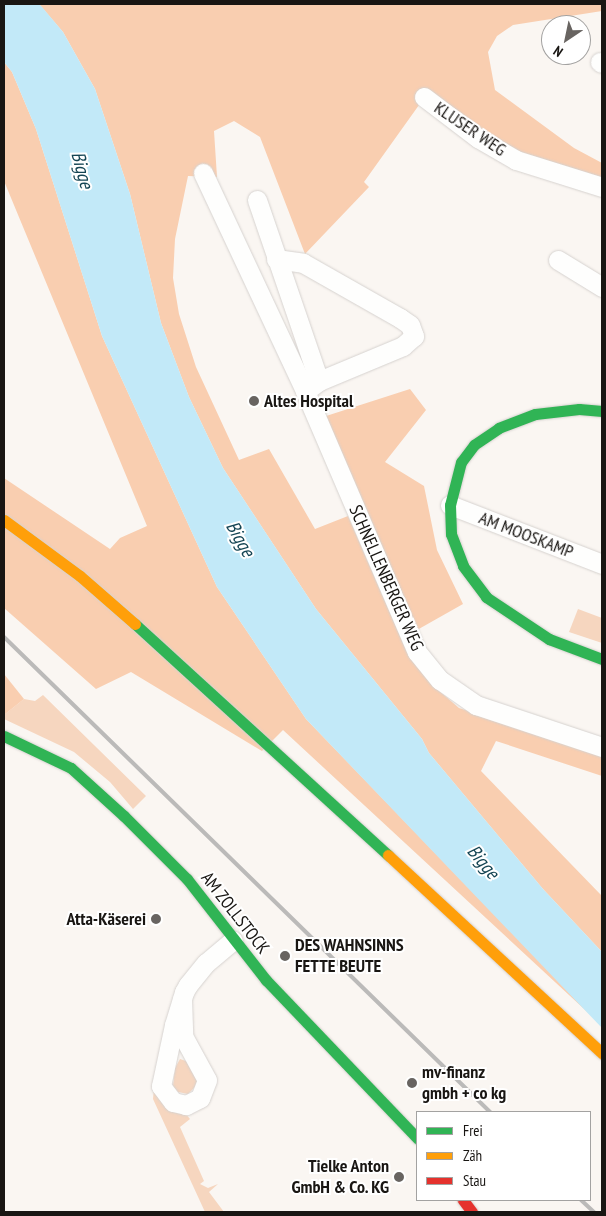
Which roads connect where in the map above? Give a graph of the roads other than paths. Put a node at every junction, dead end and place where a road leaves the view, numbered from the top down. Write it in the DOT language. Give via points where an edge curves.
graph roads {
  1 [pos="424,97"];
  2 [pos="203,173"];
  3 [pos="602,187"];
  4 [pos="257,200"];
  5 [pos="276,258"];
  6 [pos="558,260"];
  7 [pos="602,287"];
  8 [pos="312,386"];
  9 [pos="602,411"];
  10 [pos="450,505"];
  11 [pos="4,520"];
  12 [pos="602,564"];
  13 [pos="602,659"];
  14 [pos="4,736"];
  15 [pos="602,747"];
  16 [pos="233,940"];
  17 [pos="182,999"];
  18 [pos="602,1053"];
  19 [pos="164,1064"];
  20 [pos="202,1067"];
  21 [pos="416,1137"];
  22 [pos="464,1201"];
  23 [pos="472,1212"];
  1 -- 3 [label="street, KLUSER WEG" via="478,138 516,160"];
  2 -- 8 [label="street, SCHNELLENBERGER WEG"];
  4 -- 5 [label="street, SCHNELLENBERGER WEG"];
  5 -- 8 [label="street, SCHNELLENBERGER WEG"];
  5 -- 8 [label="street" via="303,264 410,325 414,336 403,346"];
  6 -- 7 [label="street"];
  8 -- 15 [label="street, SCHNELLENBERGER WEG" via="409,637 428,667 446,685 476,704"];
  9 -- 10 [label="main road" via="579,409 535,414 499,428 474,445 461,462"];
  10 -- 12 [label="street, AM MOOSKAMP"];
  10 -- 13 [label="main road" via="451,534 463,566 486,597 550,639"];
  11 -- 18 [label="main road" via="80,576 181,664"];
  14 -- 16 [label="main road, AM ZOLLSTOCK" via="43,752 94,788 187,879"];
  16 -- 17 [label="street" via="197,973"];
  16 -- 21 [label="main road, AM ZOLLSTOCK" via="266,980"];
  17 -- 19 [label="street"];
  17 -- 20 [label="street" via="183,1036"];
  19 -- 20 [label="street" via="179,1047"];
  19 -- 20 [label="street" via="161,1080 164,1092 180,1105 193,1103 204,1093 207,1080"];
  22 -- 23 [label="main road"];
}
